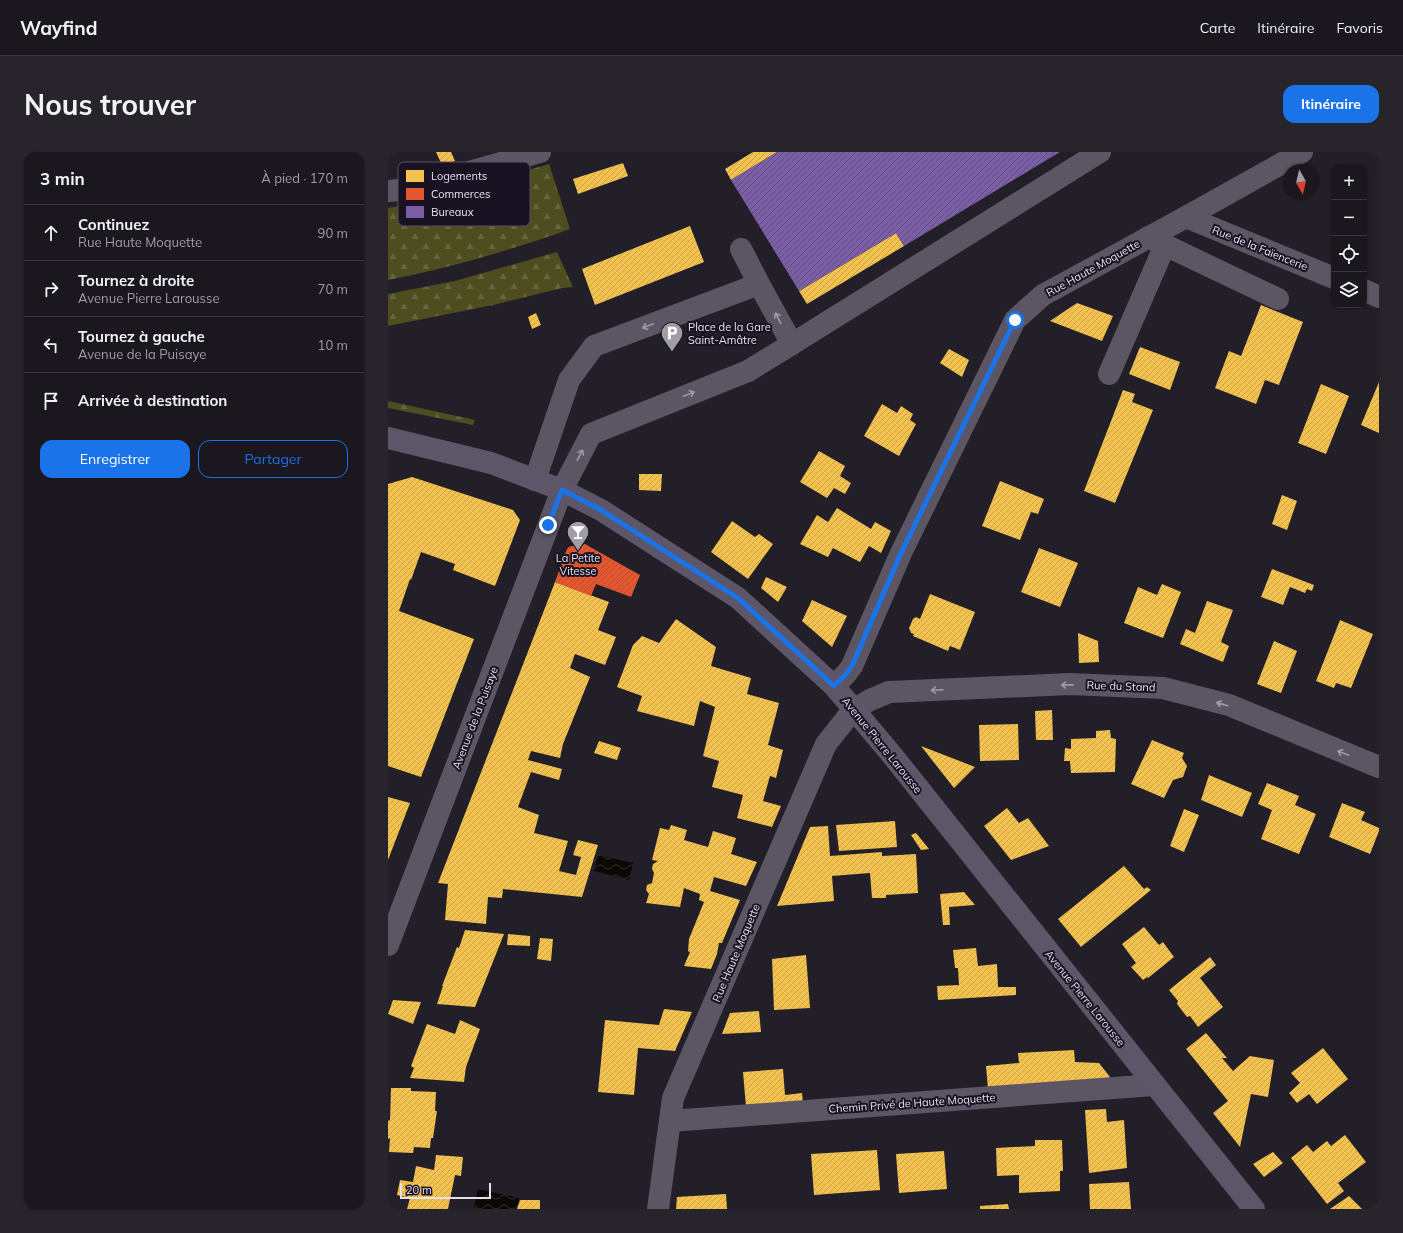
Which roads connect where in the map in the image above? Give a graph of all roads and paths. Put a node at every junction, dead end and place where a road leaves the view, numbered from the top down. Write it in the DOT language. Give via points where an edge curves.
graph roads {
  1 [pos="540,152"];
  2 [pos="1100,152"];
  3 [pos="1302,152"];
  4 [pos="504,162"];
  5 [pos="398,190"];
  6 [pos="388,191"];
  7 [pos="1186,217"];
  8 [pos="1156,241"];
  9 [pos="741,249"];
  10 [pos="1331,277"];
  11 [pos="759,284"];
  12 [pos="1367,291"];
  13 [pos="1379,297"];
  14 [pos="1278,299"];
  15 [pos="792,344"];
  16 [pos="1109,374"];
  17 [pos="388,438"];
  18 [pos="535,480"];
  19 [pos="562,490"];
  20 [pos="834,686"];
  21 [pos="853,710"];
  22 [pos="1379,767"];
  23 [pos="388,945"];
  24 [pos="1154,1084"];
  25 [pos="670,1121"];
  26 [pos="658,1209"];
  27 [pos="1254,1209"];
  1 -- 4 [label="street"];
  2 -- 15 [label="street, Avenue de la Puisaye"];
  3 -- 7 [label="street, Rue Haute Moquette"];
  5 -- 6 [label="street"];
  7 -- 8 [label="street, Rue Haute Moquette"];
  7 -- 10 [label="street, Rue de la Faïencerie"];
  8 -- 14 [label="street"];
  8 -- 16 [label="street"];
  8 -- 20 [label="street, Rue Haute Moquette" via="1043,295 1015,320 901,553 852,666"];
  9 -- 11 [label="street"];
  15 -- 11 [label="street, one-way"];
  11 -- 18 [label="street, one-way" via="594,346 570,380"];
  12 -- 13 [label="street"];
  19 -- 15 [label="street, Avenue de la Puisaye, one-way" via="592,434 748,371"];
  17 -- 18 [label="main road, Avenue Pierre Larousse" via="491,463"];
  18 -- 19 [label="main road, Avenue Pierre Larousse"];
  19 -- 20 [label="main road, Avenue Pierre Larousse" via="601,510 738,598"];
  19 -- 23 [label="street, Avenue de la Puisaye"];
  20 -- 21 [label="main road, Avenue Pierre Larousse"];
  22 -- 21 [label="street, Rue du Stand, one-way" via="1229,706 1163,688 1070,684 889,692"];
  21 -- 24 [label="main road, Avenue Pierre Larousse" via="892,755"];
  21 -- 25 [label="street, Rue Haute Moquette" via="826,744 673,1098"];
  24 -- 25 [label="street, Chemin Privé de Haute Moquette"];
  24 -- 27 [label="main road, Avenue Pierre Larousse"];
  25 -- 26 [label="street, Rue Haute Moquette"];
}
